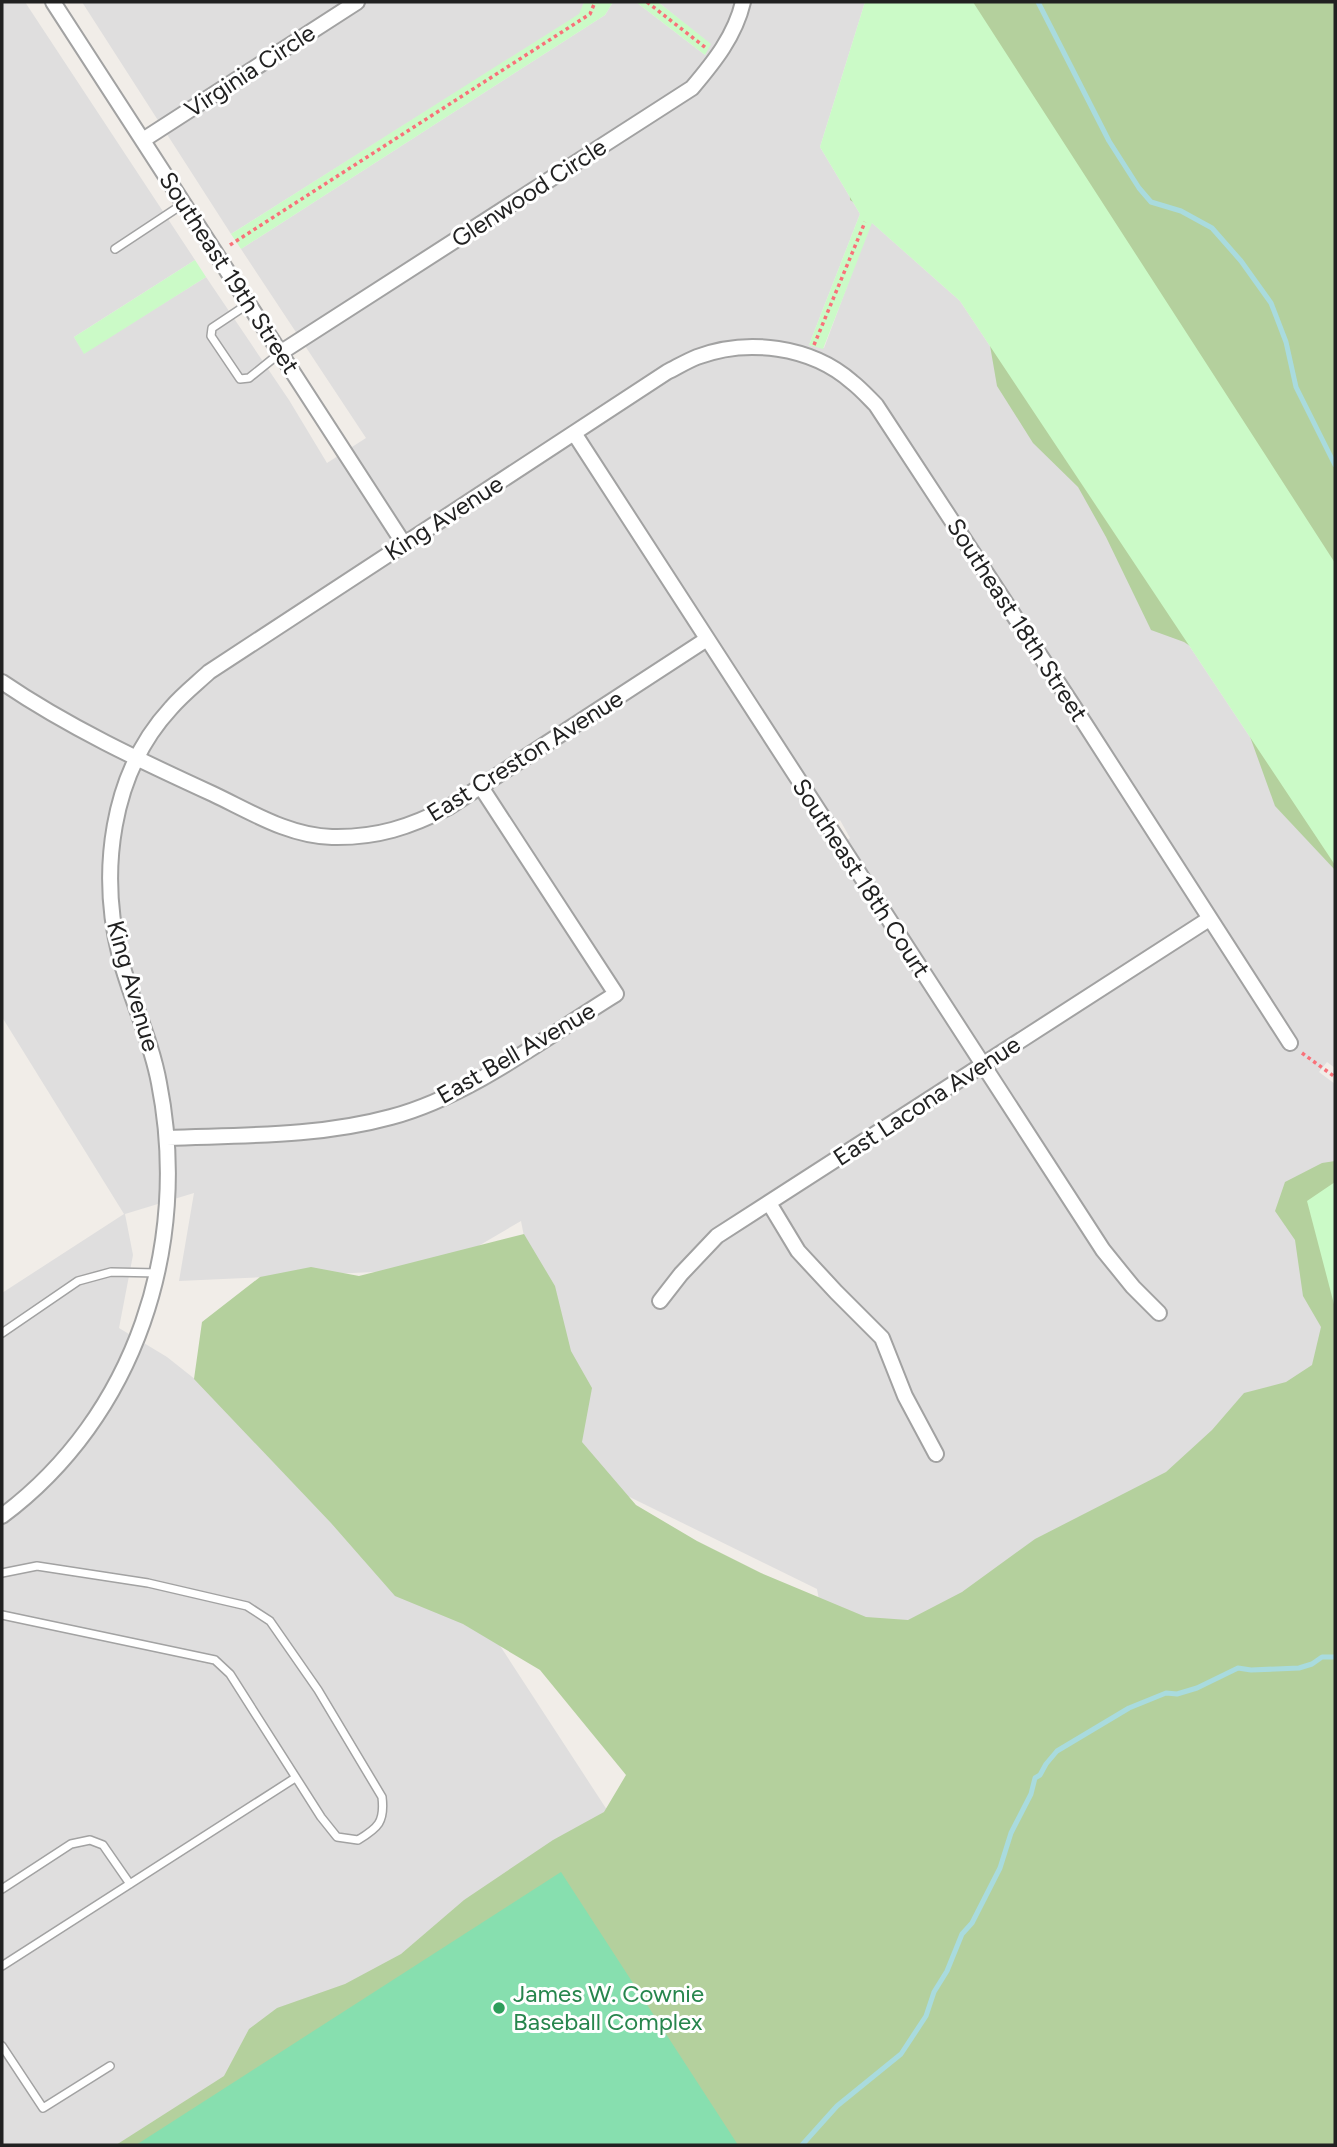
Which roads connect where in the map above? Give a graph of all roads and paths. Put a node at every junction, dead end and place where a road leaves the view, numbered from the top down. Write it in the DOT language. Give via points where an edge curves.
graph roads {
  1 [pos="53,2"];
  2 [pos="357,2"];
  3 [pos="595,2"];
  4 [pos="647,2"];
  5 [pos="743,2"];
  6 [pos="718,57"];
  7 [pos="143,140"];
  8 [pos="184,204"];
  9 [pos="865,222"];
  10 [pos="115,248"];
  11 [pos="216,254"];
  12 [pos="248,303"];
  13 [pos="281,353"];
  14 [pos="810,357"];
  15 [pos="654,381"];
  16 [pos="574,433"];
  17 [pos="404,544"];
  18 [pos="707,639"];
  19 [pos="2,682"];
  20 [pos="137,759"];
  21 [pos="481,787"];
  22 [pos="1209,919"];
  23 [pos="1290,1043"];
  24 [pos="982,1065"];
  25 [pos="1335,1077"];
  26 [pos="167,1138"];
  27 [pos="769,1203"];
  28 [pos="158,1273"];
  29 [pos="660,1301"];
  30 [pos="1160,1313"];
  31 [pos="2,1333"];
  32 [pos="936,1454"];
  33 [pos="2,1516"];
  34 [pos="2,1573"];
  35 [pos="2,1615"];
  36 [pos="295,1777"];
  37 [pos="130,1884"];
  38 [pos="2,1889"];
  39 [pos="2,1966"];
  40 [pos="2,2046"];
  41 [pos="110,2066"];
  1 -- 7 [label="street, Southeast 19th Street"];
  2 -- 7 [label="street, Virginia Circle"];
  3 -- 11 [label="path" via="590,14"];
  4 -- 6 [label="path"];
  5 -- 6 [label="street, Glenwood Circle"];
  6 -- 13 [label="street, Glenwood Circle" via="692,88"];
  7 -- 8 [label="street, Southeast 19th Street"];
  8 -- 10 [label="lane"];
  8 -- 11 [label="street, Southeast 19th Street"];
  9 -- 14 [label="path"];
  11 -- 12 [label="street, Southeast 19th Street"];
  12 -- 13 [label="street, Southeast 19th Street"];
  12 -- 13 [label="lane" via="212,328 211,336 240,379"];
  13 -- 17 [label="street, Southeast 19th Street"];
  14 -- 15 [label="street, Southeast 18th Street" via="778,348 729,348 697,357"];
  14 -- 22 [label="street, Southeast 18th Street" via="852,382 885,418"];
  15 -- 16 [label="street, King Avenue"];
  16 -- 17 [label="street, King Avenue"];
  16 -- 18 [label="street, Southeast 18th Court"];
  17 -- 20 [label="street, King Avenue" via="209,672 170,709"];
  18 -- 21 [label="street, East Creston Avenue"];
  18 -- 24 [label="street, Southeast 18th Court"];
  19 -- 20 [label="street, East Creston Avenue" via="40,708"];
  20 -- 21 [label="street, East Creston Avenue" via="290,830 330,837 372,836 412,826"];
  20 -- 26 [label="street, King Avenue" via="119,802 112,838 110,898 120,958 160,1083"];
  21 -- 26 [label="street, East Bell Avenue" via="616,994 469,1085 392,1117 311,1132"];
  22 -- 23 [label="street, Southeast 18th Street"];
  22 -- 24 [label="street, East Lacona Avenue"];
  23 -- 25 [label="path"];
  24 -- 27 [label="street, East Lacona Avenue"];
  24 -- 30 [label="street, Southeast 18th Court" via="1103,1250"];
  26 -- 28 [label="street, King Avenue" via="165,1234"];
  27 -- 29 [label="street, East Lacona Avenue" via="717,1236"];
  27 -- 32 [label="street" via="798,1251 882,1338 905,1396"];
  28 -- 31 [label="lane" via="111,1272 78,1281"];
  28 -- 33 [label="street, King Avenue" via="142,1330 104,1407 51,1474"];
  34 -- 36 [label="lane" via="37,1566 148,1583 247,1606 270,1621 382,1797 384,1813 376,1829 358,1840 337,1837"];
  35 -- 36 [label="lane" via="215,1660 230,1674"];
  36 -- 37 [label="lane"];
  37 -- 38 [label="lane" via="103,1845 89,1840 71,1844"];
  37 -- 39 [label="lane"];
  40 -- 41 [label="lane" via="43,2108"];
}
